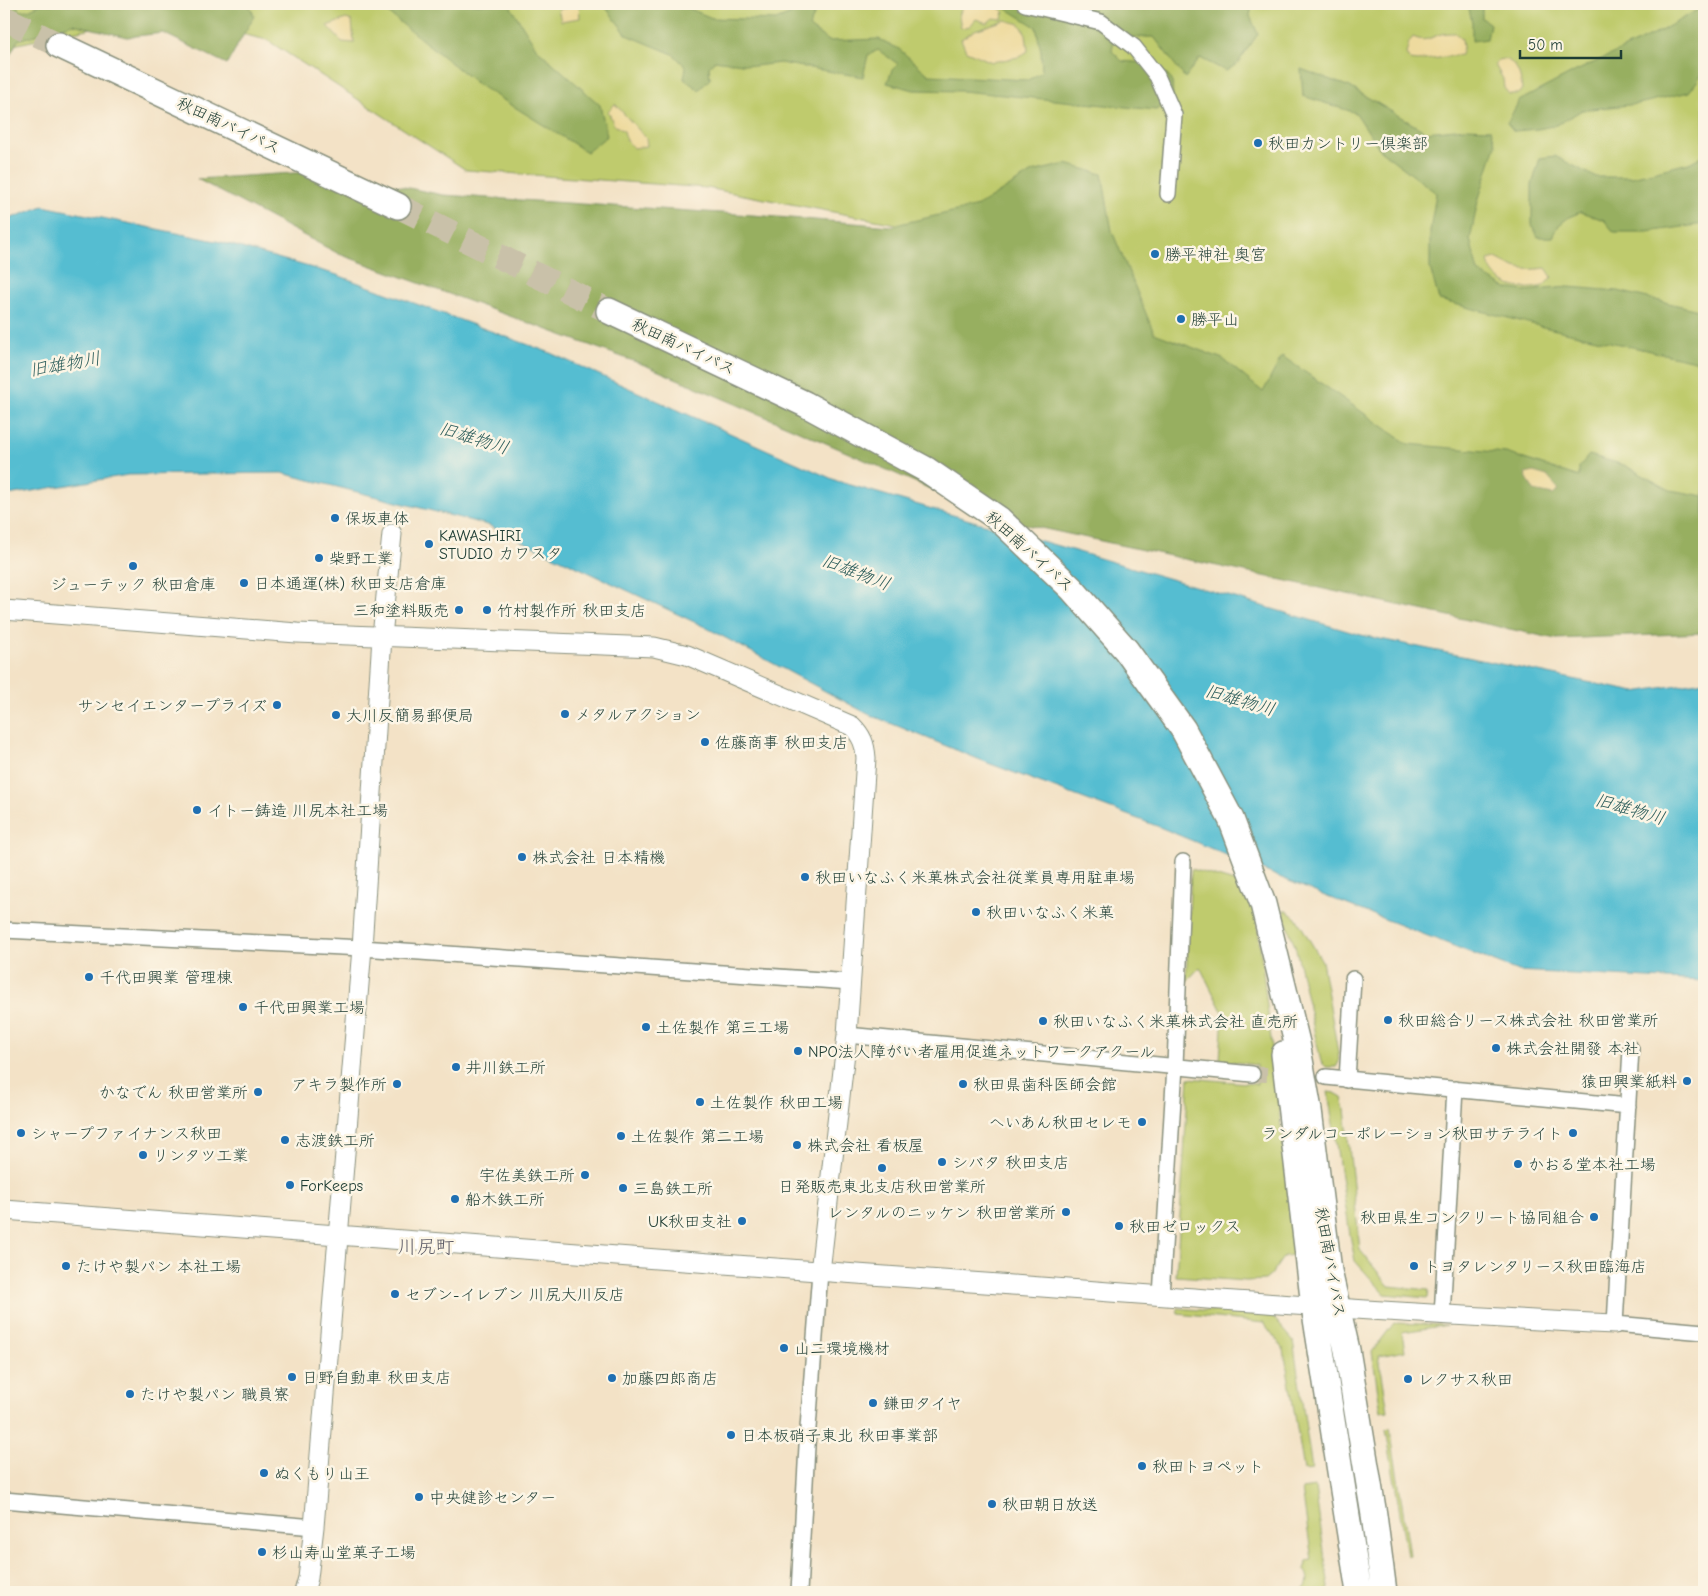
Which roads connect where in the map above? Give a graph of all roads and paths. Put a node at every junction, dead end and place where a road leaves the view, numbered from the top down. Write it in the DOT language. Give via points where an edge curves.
graph roads {
  1 [pos="1025,4"];
  2 [pos="59,45"];
  3 [pos="1168,194"];
  4 [pos="398,206"];
  5 [pos="609,310"];
  6 [pos="392,534"];
  7 [pos="4,610"];
  8 [pos="382,637"];
  9 [pos="1183,862"];
  10 [pos="4,930"];
  11 [pos="1271,933"];
  12 [pos="362,948"];
  13 [pos="1352,979"];
  14 [pos="851,982"];
  15 [pos="847,1035"];
  16 [pos="1631,1049"];
  17 [pos="1175,1066"];
  18 [pos="1252,1074"];
  19 [pos="1326,1077"];
  20 [pos="1347,1080"];
  21 [pos="1455,1089"];
  22 [pos="1628,1106"];
  23 [pos="4,1210"];
  24 [pos="338,1236"];
  25 [pos="820,1272"];
  26 [pos="1160,1296"];
  27 [pos="1314,1306"];
  28 [pos="1339,1308"];
  29 [pos="1442,1316"];
  30 [pos="1614,1324"];
  31 [pos="1704,1332"];
  32 [pos="4,1500"];
  33 [pos="314,1527"];
  34 [pos="304,1592"];
  35 [pos="798,1592"];
  36 [pos="1359,1592"];
  37 [pos="1384,1592"];
  1 -- 3 [label="street" via="1101,22 1134,47 1157,76 1174,115"];
  2 -- 4 [label="highway, 秋田南バイパス"];
  5 -- 11 [label="highway, 秋田南バイパス" via="806,404 927,470 999,520 1072,588 1126,650 1183,729 1231,819"];
  6 -- 8 [label="street"];
  7 -- 8 [label="street"];
  8 -- 12 [label="street"];
  8 -- 14 [label="street" via="670,650 852,726 861,735 866,758"];
  9 -- 17 [label="street"];
  10 -- 12 [label="street"];
  11 -- 27 [label="highway, 秋田南バイパス"];
  11 -- 28 [label="highway, 秋田南バイパス" via="1297,1043 1309,1110 1329,1271"];
  12 -- 14 [label="street"];
  12 -- 24 [label="street"];
  13 -- 20 [label="street"];
  14 -- 15 [label="street"];
  15 -- 17 [label="street"];
  15 -- 25 [label="street"];
  16 -- 22 [label="street"];
  17 -- 18 [label="street"];
  17 -- 26 [label="street"];
  19 -- 20 [label="street"];
  20 -- 21 [label="street"];
  21 -- 22 [label="street"];
  21 -- 29 [label="street"];
  22 -- 30 [label="street"];
  23 -- 24 [label="street"];
  24 -- 25 [label="street"];
  24 -- 33 [label="street"];
  25 -- 26 [label="street"];
  25 -- 35 [label="street"];
  26 -- 27 [label="street"];
  27 -- 28 [label="street"];
  27 -- 36 [label="highway, 秋田南バイパス"];
  28 -- 29 [label="street"];
  28 -- 37 [label="highway, 秋田南バイパス"];
  29 -- 30 [label="street"];
  30 -- 31 [label="street"];
  32 -- 33 [label="street"];
  33 -- 34 [label="street"];
}
